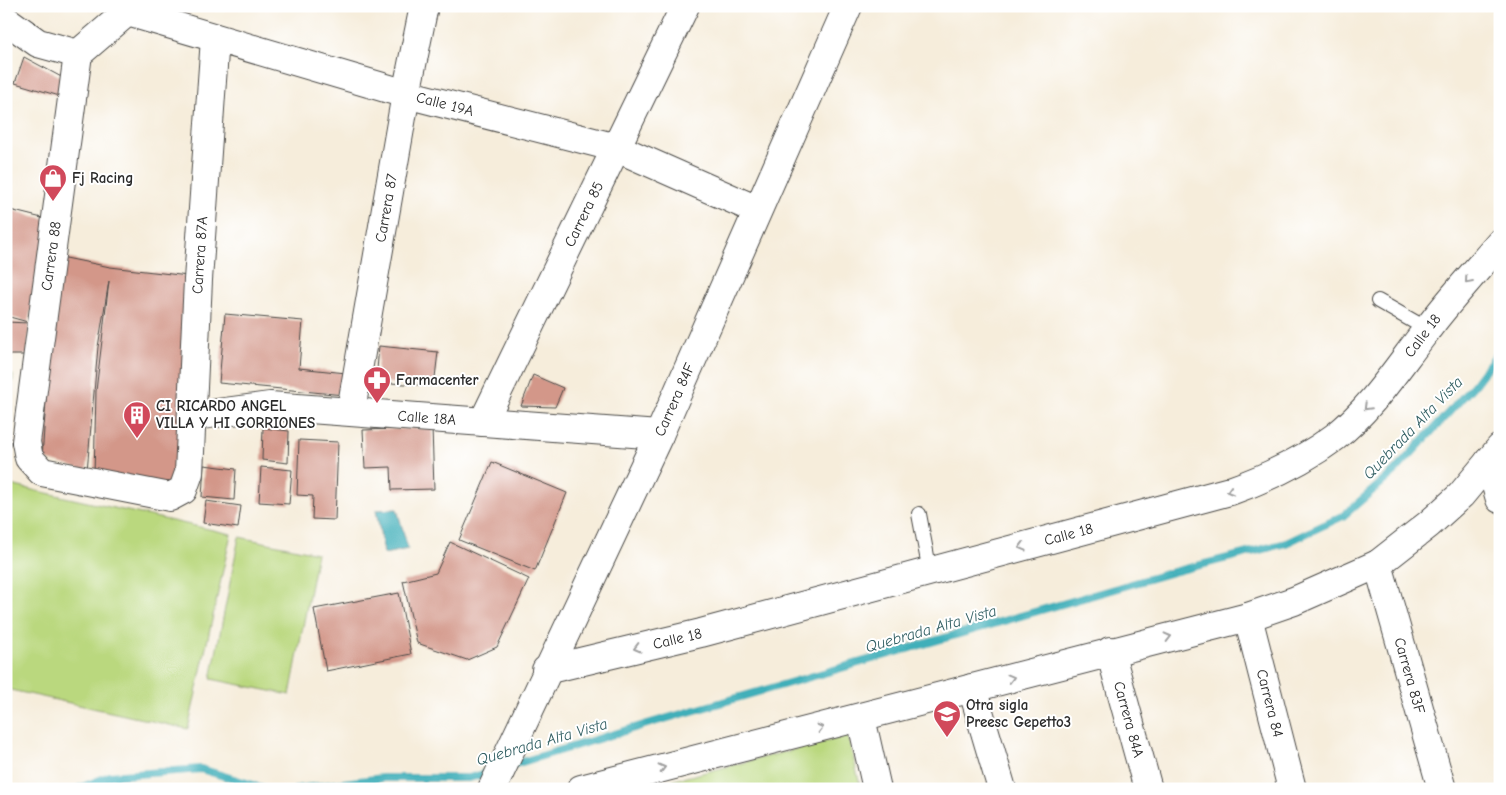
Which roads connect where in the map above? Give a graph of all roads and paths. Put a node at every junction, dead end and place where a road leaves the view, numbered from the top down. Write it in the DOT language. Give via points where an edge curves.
graph roads {
  1 [pos="424,6"];
  2 [pos="685,6"];
  3 [pos="848,6"];
  4 [pos="131,9"];
  5 [pos="6,20"];
  6 [pos="215,38"];
  7 [pos="78,54"];
  8 [pos="406,94"];
  9 [pos="618,148"];
  10 [pos="757,210"];
  11 [pos="1500,243"];
  12 [pos="1378,300"];
  13 [pos="1427,329"];
  14 [pos="351,410"];
  15 [pos="194,416"];
  16 [pos="483,422"];
  17 [pos="659,434"];
  18 [pos="1494,454"];
  19 [pos="189,473"];
  20 [pos="1500,499"];
  21 [pos="919,514"];
  22 [pos="1378,564"];
  23 [pos="930,572"];
  24 [pos="1248,616"];
  25 [pos="1110,651"];
  26 [pos="546,670"];
  27 [pos="972,688"];
  28 [pos="861,718"];
  29 [pos="492,789"];
  30 [pos="581,789"];
  31 [pos="877,789"];
  32 [pos="1002,789"];
  33 [pos="1148,789"];
  34 [pos="1292,789"];
  35 [pos="1442,789"];
  1 -- 8 [label="street, Carrera 87"];
  2 -- 9 [label="street, Carrera 85"];
  3 -- 10 [label="street, Carrera 84F"];
  4 -- 6 [label="street, Calle 19A"];
  4 -- 7 [label="street"];
  5 -- 7 [label="street" via="38,43"];
  6 -- 8 [label="street, Calle 19A"];
  6 -- 15 [label="street, Carrera 87A" via="198,280"];
  7 -- 19 [label="street, Carrera 88" via="26,442 29,458 42,472 170,496 183,490"];
  8 -- 9 [label="street, Calle 19A"];
  8 -- 14 [label="street, Carrera 87"];
  9 -- 10 [label="street, Calle 19A"];
  9 -- 16 [label="street, Carrera 85"];
  10 -- 17 [label="street, Carrera 84F"];
  11 -- 13 [label="street, Calle 18, one-way"];
  12 -- 13 [label="lane"];
  13 -- 23 [label="street, Calle 18, one-way" via="1377,397 1356,418 1334,437 1262,480"];
  14 -- 15 [label="street, Calle 18A" via="270,406"];
  14 -- 16 [label="street, Calle 18A"];
  15 -- 19 [label="street, Carrera 87A"];
  16 -- 17 [label="street, Calle 18A"];
  17 -- 26 [label="street, Carrera 84F"];
  18 -- 20 [label="street"];
  18 -- 22 [label="street" via="1462,495"];
  21 -- 23 [label="lane"];
  22 -- 24 [label="street" via="1294,601"];
  22 -- 35 [label="street, Carrera 83F"];
  23 -- 26 [label="street, Calle 18, one-way"];
  25 -- 24 [label="street, one-way"];
  24 -- 34 [label="street, Carrera 84"];
  27 -- 25 [label="street, one-way"];
  25 -- 33 [label="street, Carrera 84A"];
  26 -- 29 [label="street, Carrera 84F"];
  27 -- 28 [label="street"];
  27 -- 32 [label="street"];
  30 -- 28 [label="street, one-way"];
  28 -- 31 [label="street"];
}
